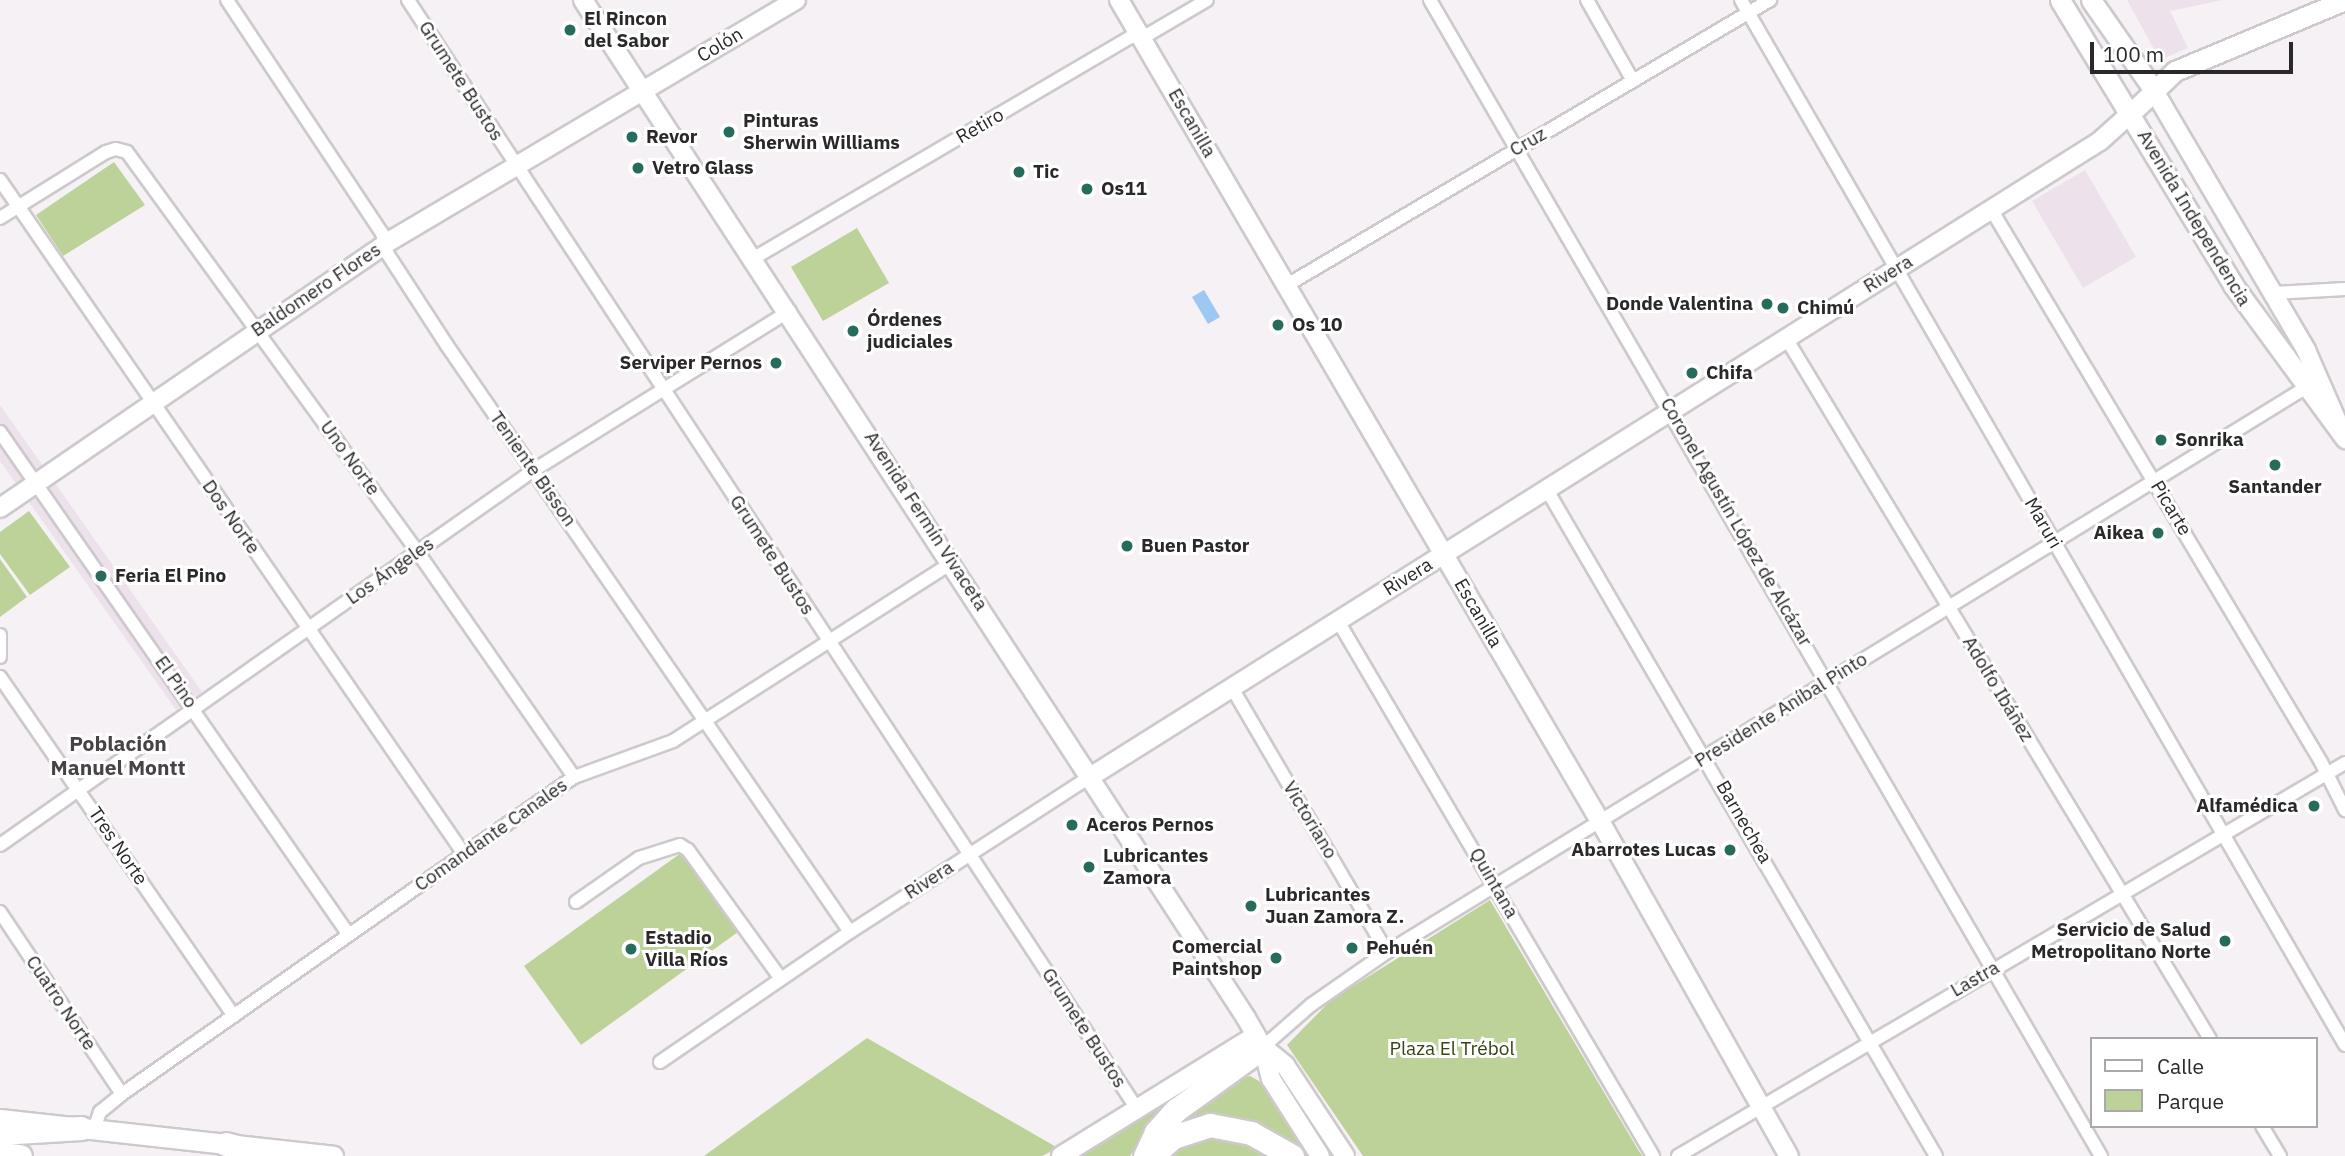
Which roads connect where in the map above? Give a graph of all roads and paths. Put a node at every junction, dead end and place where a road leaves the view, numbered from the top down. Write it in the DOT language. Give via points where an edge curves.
graph roads {
  1 [pos="227,0"];
  2 [pos="408,0"];
  3 [pos="583,0"];
  4 [pos="796,0"];
  5 [pos="1119,0"];
  6 [pos="1207,0"];
  7 [pos="1430,0"];
  8 [pos="1587,0"];
  9 [pos="1741,0"];
  10 [pos="1770,0"];
  11 [pos="2060,0"];
  12 [pos="2091,0"];
  13 [pos="2345,1"];
  14 [pos="1748,13"];
  15 [pos="1141,35"];
  16 [pos="1633,80"];
  17 [pos="2153,89"];
  18 [pos="644,90"];
  19 [pos="2130,114"];
  20 [pos="1516,149"];
  21 [pos="516,166"];
  22 [pos="0,180"];
  23 [pos="17,207"];
  24 [pos="1991,209"];
  25 [pos="0,218"];
  26 [pos="385,244"];
  27 [pos="754,258"];
  28 [pos="1896,269"];
  29 [pos="1287,285"];
  30 [pos="2345,289"];
  31 [pos="2274,293"];
  32 [pos="789,311"];
  33 [pos="256,330"];
  34 [pos="1786,338"];
  35 [pos="2307,387"];
  36 [pos="666,389"];
  37 [pos="150,402"];
  38 [pos="1671,411"];
  39 [pos="0,432"];
  40 [pos="2342,432"];
  41 [pos="534,470"];
  42 [pos="2155,480"];
  43 [pos="36,482"];
  44 [pos="1547,489"];
  45 [pos="0,508"];
  46 [pos="2054,542"];
  47 [pos="417,551"];
  48 [pos="1444,554"];
  49 [pos="953,562"];
  50 [pos="1949,607"];
  51 [pos="1338,621"];
  52 [pos="308,628"];
  53 [pos="0,635"];
  54 [pos="829,643"];
  55 [pos="0,657"];
  56 [pos="0,677"];
  57 [pos="1828,681"];
  58 [pos="1232,688"];
  59 [pos="194,708"];
  60 [pos="707,721"];
  61 [pos="1706,757"];
  62 [pos="2345,763"];
  63 [pos="2327,774"];
  64 [pos="574,777"];
  65 [pos="1090,778"];
  66 [pos="80,789"];
  67 [pos="2345,810"];
  68 [pos="1600,821"];
  69 [pos="2223,833"];
  70 [pos="0,845"];
  71 [pos="464,854"];
  72 [pos="969,854"];
  73 [pos="1496,886"];
  74 [pos="2122,893"];
  75 [pos="576,902"];
  76 [pos="0,912"];
  77 [pos="850,932"];
  78 [pos="349,934"];
  79 [pos="1387,952"];
  80 [pos="1993,968"];
  81 [pos="782,979"];
  82 [pos="234,1016"];
  83 [pos="2209,1037"];
  84 [pos="1870,1040"];
  85 [pos="1259,1041"];
  86 [pos="2345,1045"];
  87 [pos="660,1062"];
  88 [pos="122,1094"];
  89 [pos="1760,1104"];
  90 [pos="1137,1109"];
  91 [pos="0,1119"];
  92 [pos="2264,1128"];
  93 [pos="88,1129"];
  94 [pos="0,1133"];
  95 [pos="226,1144"];
  96 [pos="1650,1152"];
  97 [pos="0,1154"];
  98 [pos="20,1156"];
  99 [pos="271,1156"];
  100 [pos="333,1156"];
  101 [pos="1061,1156"];
  102 [pos="1145,1156"];
  103 [pos="1152,1156"];
  104 [pos="1292,1156"];
  105 [pos="1320,1156"];
  106 [pos="1345,1156"];
  107 [pos="1678,1156"];
  108 [pos="1789,1156"];
  109 [pos="1936,1156"];
  110 [pos="2101,1156"];
  111 [pos="2280,1156"];
  1 -- 26 [label="street, Teniente Bisson" via="383,233"];
  2 -- 21 [label="street, Grumete Bustos"];
  3 -- 18 [label="street, Avenida Fermín Vivaceta"];
  4 -- 18 [label="street, Colón"];
  5 -- 15 [label="street, Escanilla"];
  6 -- 15 [label="street, Retiro"];
  7 -- 20 [label="street, Coronel Agustín López de Alcázar"];
  8 -- 16 [label="street"];
  9 -- 14 [label="street, Maruri"];
  10 -- 14 [label="street, Cruz"];
  11 -- 19 [label="main road, Avenida Independencia"];
  12 -- 17 [label="main road, Avenida Independencia"];
  13 -- 17 [label="main road, Rivera" via="2185,66"];
  14 -- 16 [label="street, Cruz"];
  14 -- 28 [label="street, Maruri"];
  15 -- 27 [label="street, Retiro"];
  15 -- 29 [label="street, Escanilla"];
  16 -- 20 [label="street, Cruz"];
  17 -- 19 [label="main road, Rivera"];
  17 -- 31 [label="street, Avenida Independencia"];
  18 -- 21 [label="street, Baldomero Flores"];
  18 -- 27 [label="street, Avenida Fermín Vivaceta"];
  19 -- 24 [label="street, Rivera" via="2100,141"];
  19 -- 35 [label="main road, Avenida Independencia" via="2233,285"];
  20 -- 29 [label="street, Cruz"];
  20 -- 38 [label="street, Coronel Agustín López de Alcázar"];
  21 -- 26 [label="street, Baldomero Flores"];
  21 -- 36 [label="street, Grumete Bustos"];
  22 -- 23 [label="street, Dos Norte"];
  23 -- 25 [label="street"];
  23 -- 33 [label="street, Uno Norte" via="116,149 127,152"];
  23 -- 37 [label="street, Dos Norte"];
  24 -- 28 [label="street, Rivera"];
  24 -- 42 [label="street, Picarte"];
  26 -- 33 [label="street, Baldomero Flores"];
  26 -- 41 [label="street, Teniente Bisson"];
  27 -- 32 [label="street, Avenida Fermín Vivaceta"];
  28 -- 34 [label="street, Rivera"];
  28 -- 46 [label="street, Maruri"];
  29 -- 48 [label="street, Escanilla"];
  30 -- 31 [label="street"];
  31 -- 40 [label="street, Avenida Independencia" via="2320,378"];
  32 -- 36 [label="street, Los Ángeles"];
  32 -- 49 [label="street, Avenida Fermín Vivaceta"];
  33 -- 37 [label="street, Baldomero Flores"];
  33 -- 47 [label="street, Uno Norte"];
  34 -- 38 [label="street, Rivera"];
  34 -- 50 [label="street, Adolfo Ibáñez"];
  35 -- 40 [label="main road, Avenida Independencia"];
  35 -- 42 [label="street, Presidente Aníbal Pinto"];
  36 -- 41 [label="street, Los Ángeles"];
  36 -- 54 [label="street, Grumete Bustos"];
  37 -- 43 [label="street, Baldomero Flores"];
  37 -- 52 [label="street, Dos Norte"];
  38 -- 44 [label="street, Rivera"];
  38 -- 57 [label="street, Coronel Agustín López de Alcázar"];
  39 -- 43 [label="street, El Pino"];
  41 -- 47 [label="street, Los Ángeles"];
  41 -- 60 [label="street, Teniente Bisson"];
  42 -- 46 [label="street, Presidente Aníbal Pinto"];
  42 -- 63 [label="street, Picarte"];
  43 -- 45 [label="street, Baldomero Flores"];
  43 -- 59 [label="street, El Pino"];
  44 -- 48 [label="street, Rivera"];
  44 -- 61 [label="street, Barnechea"];
  46 -- 50 [label="street, Presidente Aníbal Pinto"];
  46 -- 69 [label="street, Maruri"];
  47 -- 52 [label="street, Los Ángeles"];
  47 -- 64 [label="street, Uno Norte"];
  48 -- 51 [label="street, Rivera"];
  48 -- 68 [label="street, Escanilla"];
  49 -- 54 [label="street, Comandante Canales"];
  49 -- 65 [label="street, Avenida Fermín Vivaceta"];
  50 -- 57 [label="street, Presidente Aníbal Pinto"];
  50 -- 74 [label="street, Adolfo Ibáñez"];
  51 -- 58 [label="street, Rivera"];
  51 -- 73 [label="street, Quintana"];
  52 -- 59 [label="street, Los Ángeles"];
  52 -- 71 [label="street, Dos Norte"];
  53 -- 55 [label="street"];
  54 -- 60 [label="street, Comandante Canales"];
  54 -- 72 [label="street, Grumete Bustos"];
  56 -- 66 [label="street, Tres Norte"];
  57 -- 61 [label="street, Presidente Aníbal Pinto"];
  57 -- 80 [label="street, Coronel Agustín López de Alcázar"];
  58 -- 65 [label="street, Rivera"];
  58 -- 79 [label="street, Victoriano"];
  59 -- 66 [label="street, Los Ángeles"];
  59 -- 78 [label="street, El Pino"];
  60 -- 64 [label="street, Comandante Canales" via="644,755"];
  60 -- 77 [label="street, Teniente Bisson"];
  61 -- 68 [label="street, Presidente Aníbal Pinto"];
  61 -- 84 [label="street, Barnechea"];
  62 -- 63 [label="street, Lastra"];
  63 -- 67 [label="street, Picarte"];
  63 -- 69 [label="street, Lastra"];
  64 -- 71 [label="street, Comandante Canales"];
  65 -- 72 [label="street, Rivera"];
  65 -- 85 [label="street, Avenida Fermín Vivaceta"];
  66 -- 70 [label="street, Los Ángeles"];
  66 -- 82 [label="street, Tres Norte"];
  68 -- 73 [label="street, Presidente Aníbal Pinto"];
  68 -- 89 [label="street, Escanilla"];
  69 -- 74 [label="street, Lastra"];
  69 -- 86 [label="street, Maruri"];
  71 -- 78 [label="street, Comandante Canales"];
  72 -- 77 [label="street, Rivera"];
  72 -- 90 [label="street, Grumete Bustos"];
  73 -- 79 [label="street, Presidente Aníbal Pinto"];
  73 -- 96 [label="street, Quintana"];
  74 -- 80 [label="street, Lastra"];
  74 -- 83 [label="street, Adolfo Ibáñez"];
  75 -- 81 [label="street" via="639,858 680,845"];
  76 -- 88 [label="street, Cuatro Norte"];
  77 -- 81 [label="street, Rivera"];
  78 -- 82 [label="street, Comandante Canales"];
  79 -- 85 [label="street, Presidente Aníbal Pinto"];
  80 -- 84 [label="street, Lastra"];
  80 -- 110 [label="street, Coronel Agustín López de Alcázar"];
  81 -- 87 [label="street, Rivera"];
  82 -- 88 [label="street, Comandante Canales"];
  84 -- 89 [label="street, Lastra"];
  84 -- 109 [label="street, Barnechea"];
  85 -- 90 [label="street, Presidente Aníbal Pinto"];
  85 -- 102 [label="highway" via="1176,1110 1156,1132"];
  85 -- 105 [label="street, Avenida Fermín Vivaceta" via="1271,1079"];
  85 -- 106 [label="street, Avenida Fermín Vivaceta" via="1285,1065"];
  88 -- 93 [label="street, Comandante Canales"];
  89 -- 107 [label="street, Lastra"];
  89 -- 108 [label="street, Escanilla"];
  90 -- 101 [label="street, Presidente Aníbal Pinto"];
  91 -- 93 [label="main road"];
  92 -- 111 [label="street"];
  93 -- 94 [label="highway"];
  93 -- 95 [label="main road"];
  95 -- 99 [label="highway"];
  95 -- 100 [label="main road"];
  97 -- 98 [label="highway"];
  103 -- 104 [label="highway" via="1173,1136 1210,1125 1251,1133"];
}
